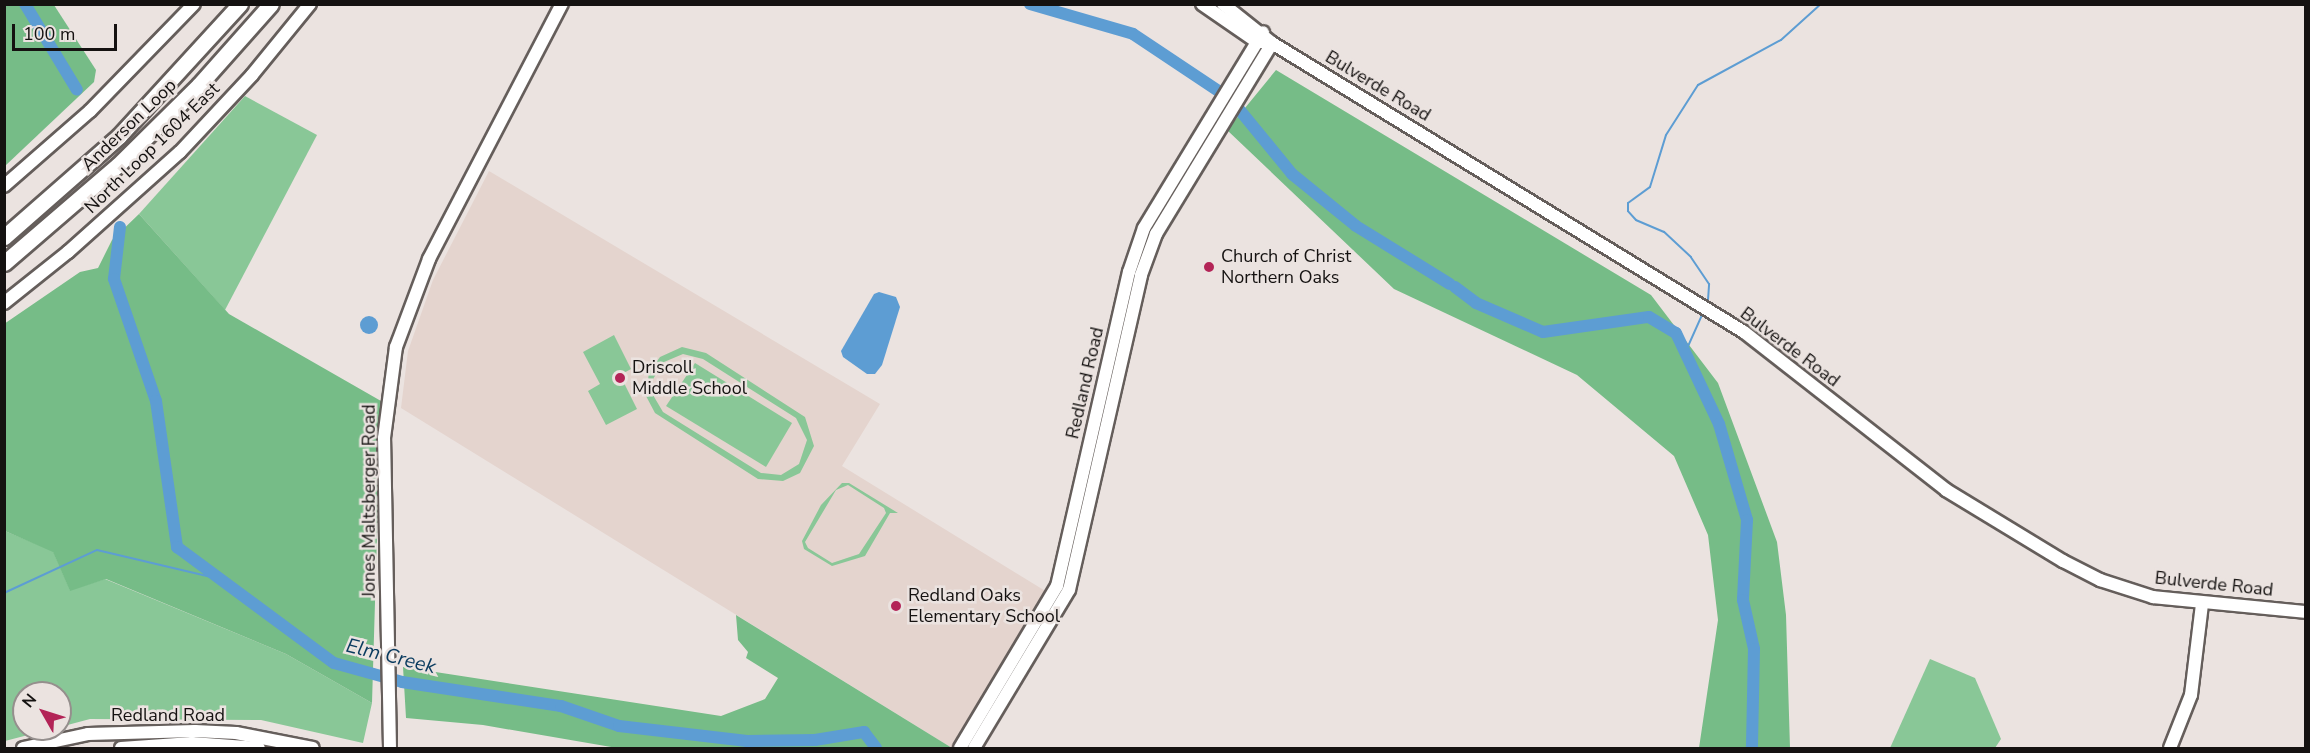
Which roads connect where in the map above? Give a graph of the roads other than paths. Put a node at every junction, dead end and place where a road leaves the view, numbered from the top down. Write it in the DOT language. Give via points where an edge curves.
graph roads {
  1 [pos="194,4"];
  2 [pos="240,4"];
  3 [pos="271,4"];
  4 [pos="310,4"];
  5 [pos="562,4"];
  6 [pos="1202,4"];
  7 [pos="1223,4"];
  8 [pos="1260,37"];
  9 [pos="1272,43"];
  10 [pos="4,186"];
  11 [pos="4,237"];
  12 [pos="4,263"];
  13 [pos="4,303"];
  14 [pos="2202,604"];
  15 [pos="2306,612"];
  16 [pos="23,748"];
  17 [pos="121,748"];
  18 [pos="259,748"];
  19 [pos="314,748"];
  20 [pos="390,748"];
  21 [pos="960,748"];
  22 [pos="974,748"];
  23 [pos="2170,748"];
  1 -- 10 [label="main road" via="90,111"];
  2 -- 11 [label="highway, Anderson Loop" via="119,136"];
  3 -- 12 [label="highway, Anderson Loop" via="199,85 118,165"];
  4 -- 13 [label="main road, North Loop 1604 East" via="252,75 180,152"];
  5 -- 20 [label="main road, Jones Maltsberger Road" via="452,211 400,331 384,438"];
  6 -- 8 [label="main road, Bulverde Road"];
  7 -- 8 [label="main road, Bulverde Road"];
  8 -- 9 [label="main road, Bulverde Road"];
  8 -- 21 [label="main road, Redland Road" via="1140,237 1128,272 1057,586"];
  9 -- 14 [label="main road, Bulverde Road" via="1744,332 1926,476 2044,550 2118,587"];
  9 -- 22 [label="main road, Redland Road" via="1156,234 1141,275 1069,590"];
  14 -- 15 [label="main road, Bulverde Road"];
  14 -- 23 [label="main road" via="2191,695"];
  16 -- 19 [label="main road, Redland Road" via="88,735 195,731 236,733"];
  17 -- 18 [label="main road, Redland Road" via="192,743"];
}
